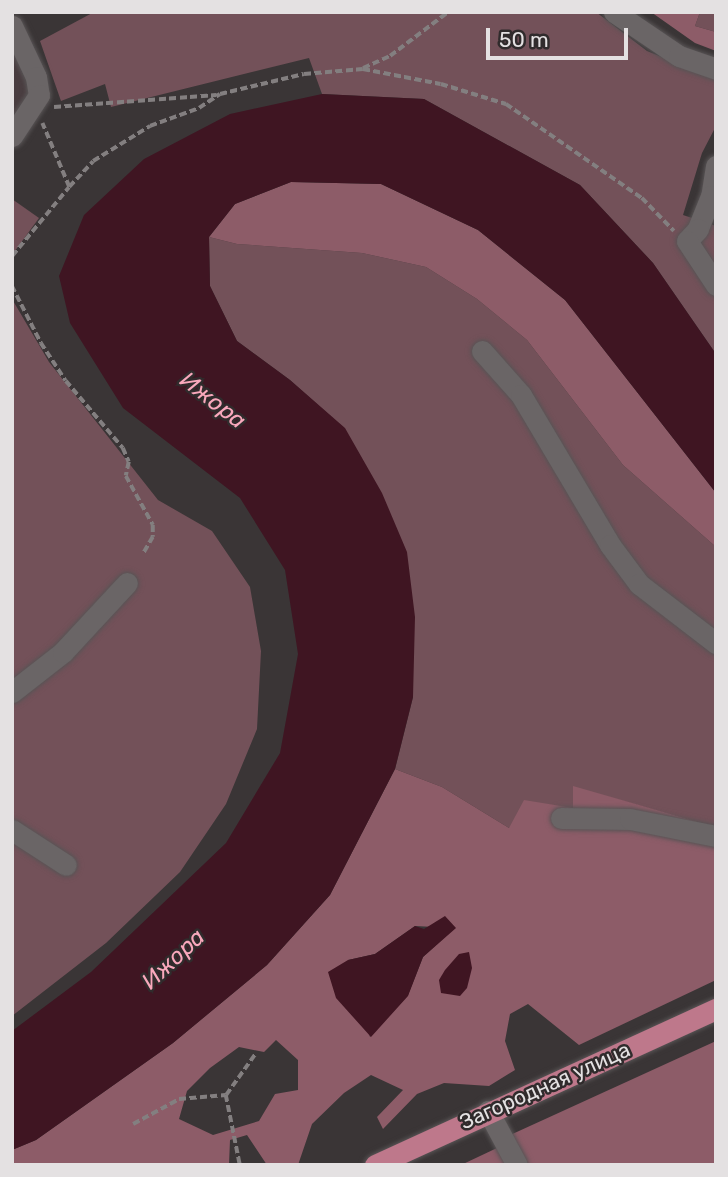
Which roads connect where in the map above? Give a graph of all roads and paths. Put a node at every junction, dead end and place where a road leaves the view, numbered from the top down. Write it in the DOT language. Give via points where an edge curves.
graph roads {
  1 [pos="448,12"];
  2 [pos="614,12"];
  3 [pos="12,26"];
  4 [pos="363,68"];
  5 [pos="716,69"];
  6 [pos="220,94"];
  7 [pos="31,111"];
  8 [pos="12,136"];
  9 [pos="716,166"];
  10 [pos="69,187"];
  11 [pos="710,214"];
  12 [pos="687,241"];
  13 [pos="12,256"];
  14 [pos="716,285"];
  15 [pos="12,286"];
  16 [pos="482,351"];
  17 [pos="143,554"];
  18 [pos="127,583"];
  19 [pos="716,643"];
  20 [pos="12,692"];
  21 [pos="561,818"];
  22 [pos="12,830"];
  23 [pos="716,836"];
  24 [pos="66,865"];
  25 [pos="716,1009"];
  26 [pos="256,1053"];
  27 [pos="226,1095"];
  28 [pos="488,1111"];
  29 [pos="134,1124"];
  30 [pos="240,1165"];
  31 [pos="375,1165"];
  32 [pos="517,1165"];
  1 -- 4 [label="path" via="411,42"];
  2 -- 5 [label="street" via="679,56"];
  3 -- 7 [label="street" via="36,78 39,95"];
  4 -- 6 [label="path" via="304,74"];
  4 -- 12 [label="path" via="441,84 506,104 642,198"];
  6 -- 7 [label="path"];
  6 -- 10 [label="path" via="199,108 150,126 93,161"];
  7 -- 8 [label="street"];
  7 -- 10 [label="path" via="48,130"];
  9 -- 11 [label="street"];
  10 -- 13 [label="path"];
  11 -- 12 [label="street"];
  12 -- 14 [label="street"];
  15 -- 17 [label="path" via="60,371 123,449 129,462 126,476 153,526 153,537"];
  16 -- 19 [label="street" via="521,395 610,545 639,584"];
  18 -- 20 [label="street" via="63,652"];
  21 -- 23 [label="street" via="629,820"];
  22 -- 24 [label="street"];
  25 -- 28 [label="main road, Загородная улица"];
  26 -- 27 [label="path"];
  27 -- 29 [label="path" via="179,1099"];
  27 -- 30 [label="path"];
  28 -- 31 [label="main road, Загородная улица"];
  28 -- 32 [label="street"];
}
